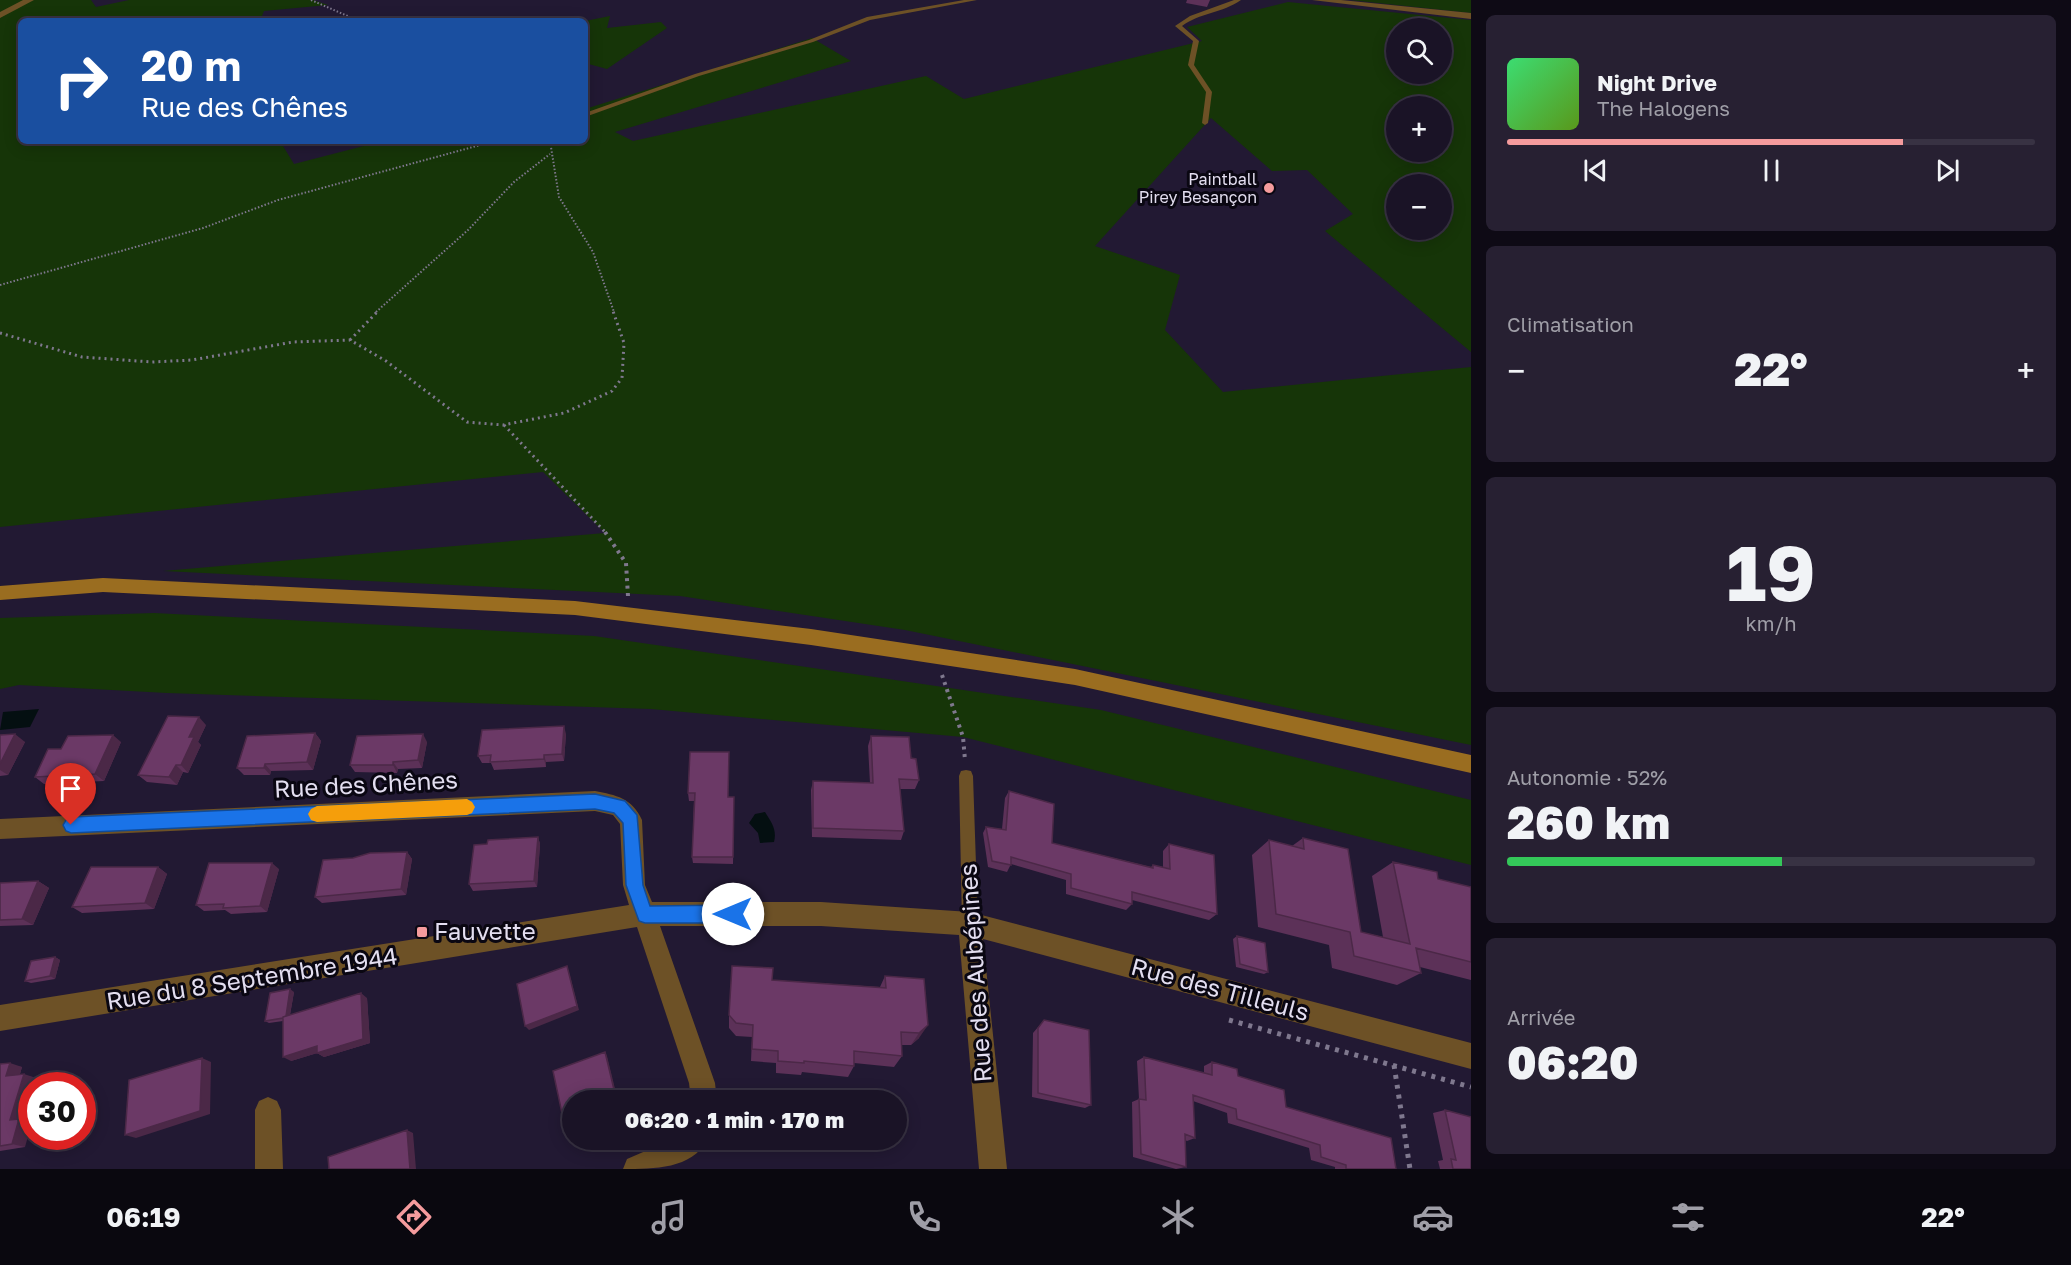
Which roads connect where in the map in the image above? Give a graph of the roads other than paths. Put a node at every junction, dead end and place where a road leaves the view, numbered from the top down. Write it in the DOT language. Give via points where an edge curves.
graph roads {
  1 [pos="30,0"];
  2 [pos="974,0"];
  3 [pos="1239,0"];
  4 [pos="1316,0"];
  5 [pos="0,15"];
  6 [pos="1471,16"];
  7 [pos="588,114"];
  8 [pos="1205,123"];
  9 [pos="0,592"];
  10 [pos="1471,764"];
  11 [pos="966,776"];
  12 [pos="0,829"];
  13 [pos="645,914"];
  14 [pos="970,924"];
  15 [pos="0,1018"];
  16 [pos="1471,1056"];
  17 [pos="703,1090"];
  18 [pos="268,1110"];
  19 [pos="680,1150"];
  20 [pos="269,1169"];
  21 [pos="637,1169"];
  22 [pos="993,1169"];
  1 -- 5 [label="street"];
  2 -- 7 [label="lane" via="869,18 811,41 697,75"];
  3 -- 8 [label="lane" via="1186,19 1178,26 1196,41 1191,65 1209,92"];
  4 -- 6 [label="street"];
  9 -- 10 [label="main road" via="103,585 575,608 811,637 1075,677"];
  11 -- 14 [label="lane, Rue des Aubépines"];
  12 -- 13 [label="street, Rue des Chênes" via="595,801 619,806 631,820 634,885"];
  13 -- 14 [label="street, Rue du 8 Septembre 1944" via="821,914"];
  13 -- 15 [label="street, Rue du 8 Septembre 1944"];
  13 -- 17 [label="street, Rue des Chênes"];
  14 -- 16 [label="street, Rue des Tilleuls"];
  14 -- 22 [label="street, Rue des Aubépines"];
  18 -- 20 [label="street"];
  19 -- 21 [label="street"];
}
